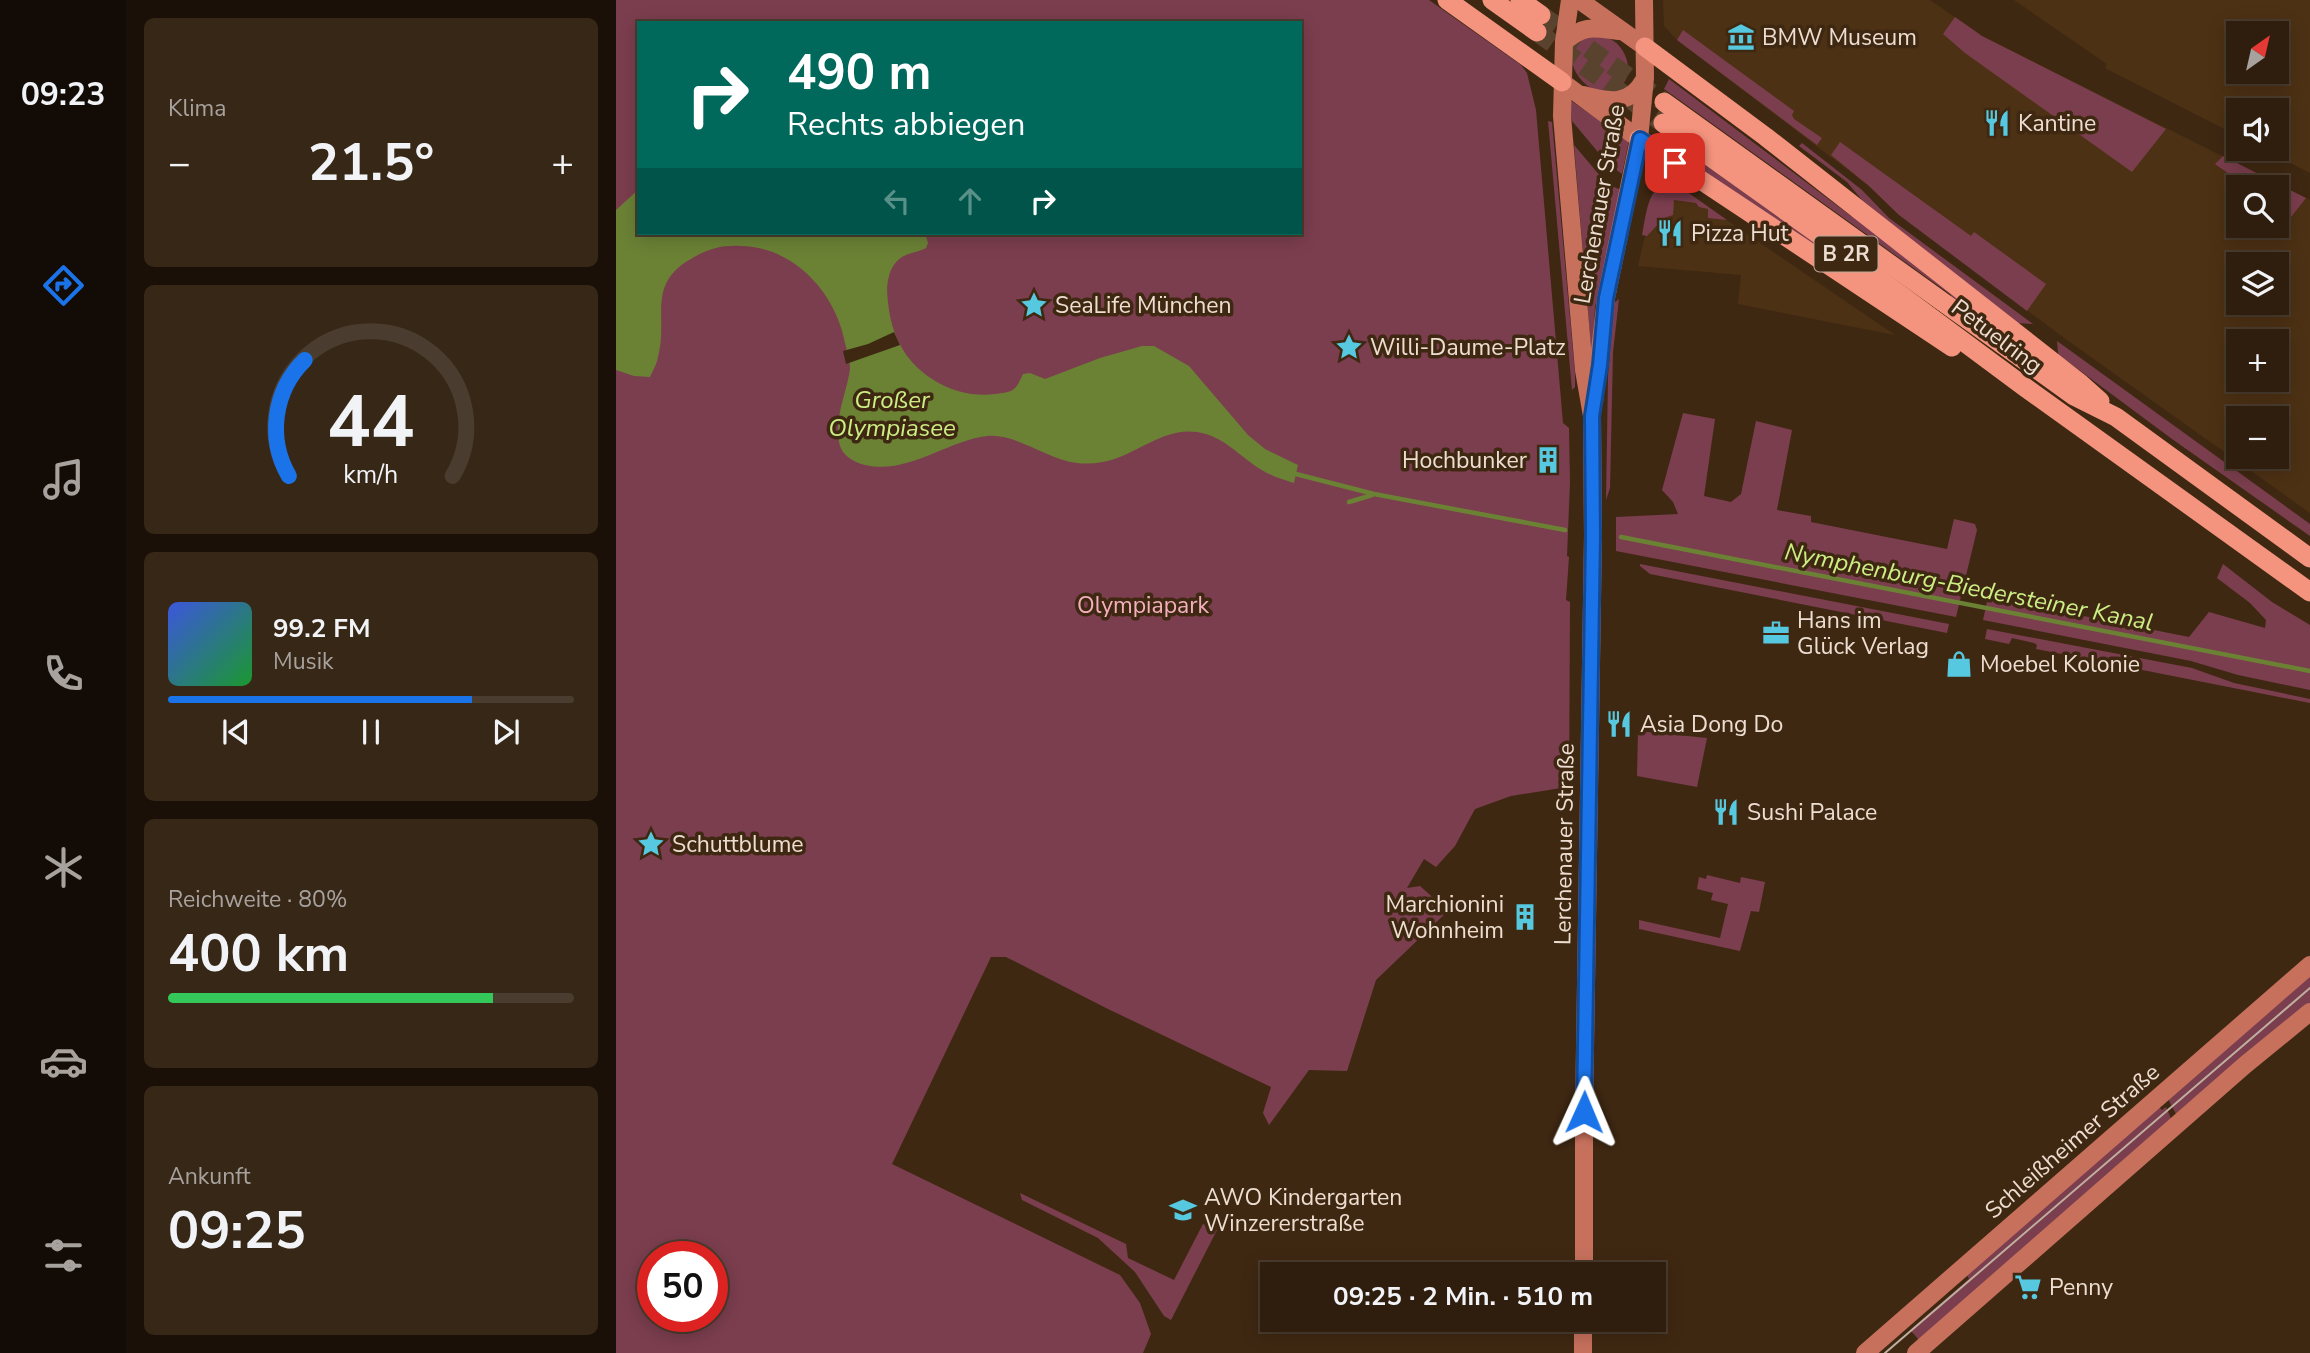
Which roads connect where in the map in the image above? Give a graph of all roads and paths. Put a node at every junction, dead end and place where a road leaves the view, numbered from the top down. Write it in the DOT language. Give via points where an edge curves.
graph roads {
  1 [pos="1447,0"];
  2 [pos="1492,0"];
  3 [pos="1520,0"];
  4 [pos="1570,0"];
  5 [pos="1579,0"];
  6 [pos="1644,0"];
  7 [pos="1624,32"];
  8 [pos="1564,42"];
  9 [pos="1646,47"];
  10 [pos="1645,78"];
  11 [pos="1569,88"];
  12 [pos="1664,102"];
  13 [pos="1663,123"];
  14 [pos="1640,139"];
  15 [pos="2026,388"];
  16 [pos="1592,416"];
  17 [pos="2116,417"];
  18 [pos="2310,558"];
  19 [pos="2308,590"];
  20 [pos="2310,965"];
  21 [pos="2310,1012"];
  22 [pos="1584,1262"];
  23 [pos="1583,1332"];
  24 [pos="1583,1353"];
  25 [pos="1865,1353"];
  26 [pos="1916,1353"];
  1 -- 11 [label="highway"];
  2 -- 3 [label="highway" via="1539,23"];
  4 -- 8 [label="main road, Lerchenauer Straße"];
  5 -- 7 [label="main road"];
  6 -- 9 [label="main road, Lerchenauer Straße"];
  7 -- 8 [label="main road" via="1584,29"];
  7 -- 9 [label="main road"];
  8 -- 11 [label="main road, Lerchenauer Straße"];
  9 -- 10 [label="main road, Lerchenauer Straße"];
  9 -- 17 [label="highway" via="1995,316"];
  10 -- 11 [label="main road" via="1639,89 1624,99 1605,100"];
  10 -- 14 [label="main road, Lerchenauer Straße"];
  11 -- 14 [label="main road"];
  11 -- 16 [label="main road, Lerchenauer Straße" via="1562,116"];
  12 -- 17 [label="highway, Petuelring / B 2R" via="2074,396"];
  13 -- 15 [label="highway, Petuelring / B 2R"];
  14 -- 15 [label="highway" via="1921,328"];
  14 -- 16 [label="main road, Lerchenauer Straße" via="1606,298"];
  15 -- 19 [label="highway, Petuelring / B 2R"];
  16 -- 22 [label="main road, Lerchenauer Straße"];
  17 -- 18 [label="highway, Petuelring / B 2R"];
  20 -- 25 [label="main road, Schleißheimer Straße"];
  21 -- 26 [label="main road"];
  23 -- 24 [label="main road"];
}
